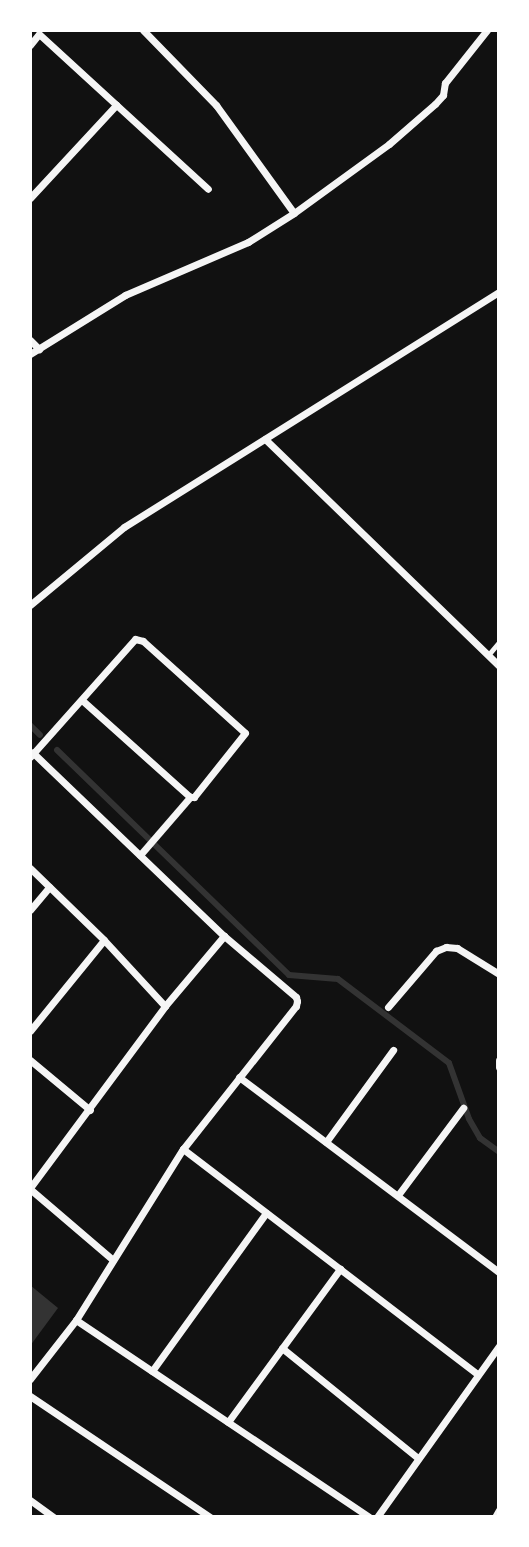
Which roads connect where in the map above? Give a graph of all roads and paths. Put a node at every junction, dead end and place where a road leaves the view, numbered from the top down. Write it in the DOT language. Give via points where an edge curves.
graph roads {
  1 [pos="143,30"];
  2 [pos="487,30"];
  3 [pos="37,32"];
  4 [pos="30,45"];
  5 [pos="116,105"];
  6 [pos="208,189"];
  7 [pos="30,198"];
  8 [pos="294,213"];
  9 [pos="499,292"];
  10 [pos="30,340"];
  11 [pos="39,349"];
  12 [pos="30,354"];
  13 [pos="265,439"];
  14 [pos="30,604"];
  15 [pos="499,642"];
  16 [pos="489,654"];
  17 [pos="499,666"];
  18 [pos="83,701"];
  19 [pos="32,755"];
  20 [pos="190,797"];
  21 [pos="140,855"];
  22 [pos="30,868"];
  23 [pos="49,887"];
  24 [pos="30,910"];
  25 [pos="224,936"];
  26 [pos="104,940"];
  27 [pos="499,974"];
  28 [pos="165,1006"];
  29 [pos="388,1007"];
  30 [pos="30,1031"];
  31 [pos="393,1050"];
  32 [pos="30,1060"];
  33 [pos="499,1060"];
  34 [pos="499,1067"];
  35 [pos="239,1077"];
  36 [pos="463,1108"];
  37 [pos="90,1110"];
  38 [pos="326,1142"];
  39 [pos="183,1149"];
  40 [pos="30,1189"];
  41 [pos="398,1195"];
  42 [pos="266,1213"];
  43 [pos="113,1260"];
  44 [pos="340,1269"];
  45 [pos="499,1272"];
  46 [pos="76,1320"];
  47 [pos="499,1346"];
  48 [pos="282,1349"];
  49 [pos="152,1371"];
  50 [pos="477,1374"];
  51 [pos="30,1379"];
  52 [pos="30,1396"];
  53 [pos="228,1422"];
  54 [pos="418,1458"];
  55 [pos="30,1500"];
  56 [pos="52,1517"];
  57 [pos="210,1517"];
  58 [pos="369,1517"];
  59 [pos="377,1517"];
  1 -- 8 [label="street" via="216,105"];
  2 -- 8 [label="street" via="445,83 435,104 389,144"];
  3 -- 4 [label="street"];
  3 -- 5 [label="street"];
  5 -- 6 [label="street"];
  5 -- 7 [label="street"];
  8 -- 11 [label="street" via="248,242 125,295"];
  9 -- 13 [label="street"];
  10 -- 11 [label="street"];
  11 -- 12 [label="street"];
  13 -- 14 [label="street" via="124,527"];
  13 -- 16 [label="street"];
  15 -- 16 [label="lane"];
  16 -- 17 [label="street"];
  18 -- 19 [label="street"];
  18 -- 20 [label="street"];
  18 -- 20 [label="street" via="139,639 242,728 243,738"];
  19 -- 21 [label="street"];
  20 -- 21 [label="street"];
  21 -- 25 [label="street"];
  22 -- 23 [label="street"];
  23 -- 24 [label="street"];
  23 -- 26 [label="street"];
  25 -- 28 [label="street"];
  25 -- 35 [label="street" via="297,1001"];
  26 -- 28 [label="street"];
  26 -- 30 [label="street"];
  27 -- 29 [label="street" via="457,948 446,947 436,951"];
  28 -- 37 [label="street"];
  31 -- 38 [label="street"];
  32 -- 37 [label="street"];
  33 -- 34 [label="street"];
  35 -- 38 [label="street"];
  35 -- 39 [label="street"];
  36 -- 41 [label="street"];
  37 -- 40 [label="street"];
  38 -- 41 [label="street"];
  39 -- 42 [label="street"];
  39 -- 43 [label="street"];
  40 -- 43 [label="street"];
  41 -- 45 [label="street"];
  42 -- 44 [label="street"];
  42 -- 49 [label="street"];
  43 -- 46 [label="street"];
  44 -- 48 [label="street"];
  44 -- 50 [label="street"];
  46 -- 49 [label="street"];
  46 -- 51 [label="street"];
  47 -- 50 [label="street"];
  48 -- 53 [label="street"];
  48 -- 54 [label="street"];
  49 -- 53 [label="street"];
  50 -- 54 [label="street"];
  52 -- 57 [label="street"];
  53 -- 58 [label="street"];
  54 -- 59 [label="street"];
  55 -- 56 [label="street"];
}
